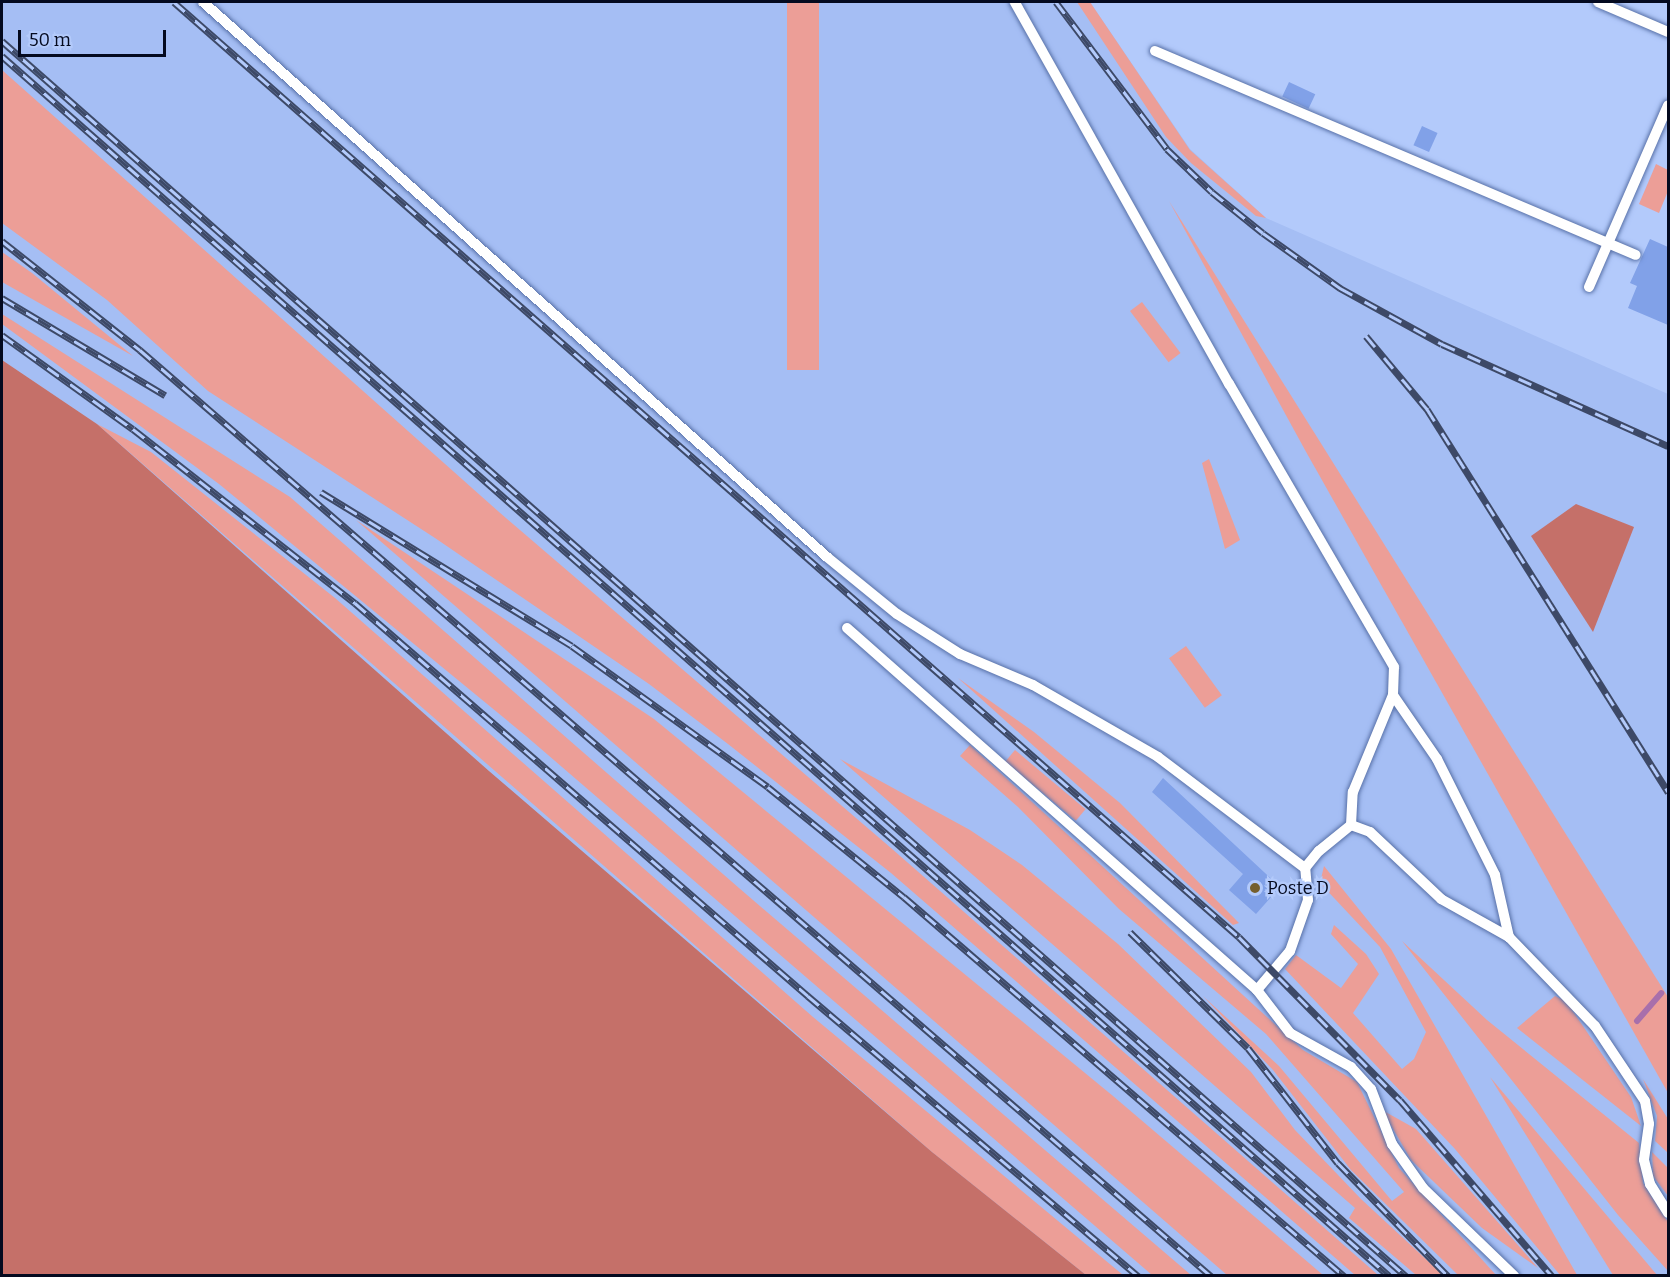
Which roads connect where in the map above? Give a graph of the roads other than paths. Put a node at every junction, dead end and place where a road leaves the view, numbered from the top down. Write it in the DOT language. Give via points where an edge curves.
graph roads {
  1 [pos="203,2"];
  2 [pos="1015,2"];
  3 [pos="1598,2"];
  4 [pos="1668,32"];
  5 [pos="1155,51"];
  6 [pos="1668,105"];
  7 [pos="1608,243"];
  8 [pos="1636,255"];
  9 [pos="1589,287"];
  10 [pos="847,628"];
  11 [pos="1393,695"];
  12 [pos="1351,825"];
  13 [pos="1305,868"];
  14 [pos="1509,937"];
  15 [pos="1257,990"];
  16 [pos="1668,1213"];
  17 [pos="1514,1275"];
  1 -- 13 [label="lane" via="809,542 897,614 960,654 1033,685 1158,758"];
  2 -- 11 [label="lane" via="1229,384 1394,667"];
  3 -- 4 [label="lane"];
  5 -- 7 [label="lane"];
  6 -- 7 [label="lane"];
  7 -- 8 [label="lane"];
  7 -- 9 [label="lane"];
  10 -- 15 [label="lane"];
  11 -- 12 [label="lane" via="1353,792"];
  11 -- 14 [label="lane" via="1437,759 1495,875"];
  12 -- 13 [label="lane"];
  12 -- 14 [label="lane" via="1370,832 1441,899"];
  13 -- 15 [label="lane" via="1308,900 1300,931 1290,951"];
  14 -- 16 [label="lane" via="1595,1026 1646,1101 1649,1124 1644,1160 1650,1184"];
  15 -- 17 [label="lane" via="1290,1033 1351,1067 1371,1089 1392,1144 1423,1188"];
}
